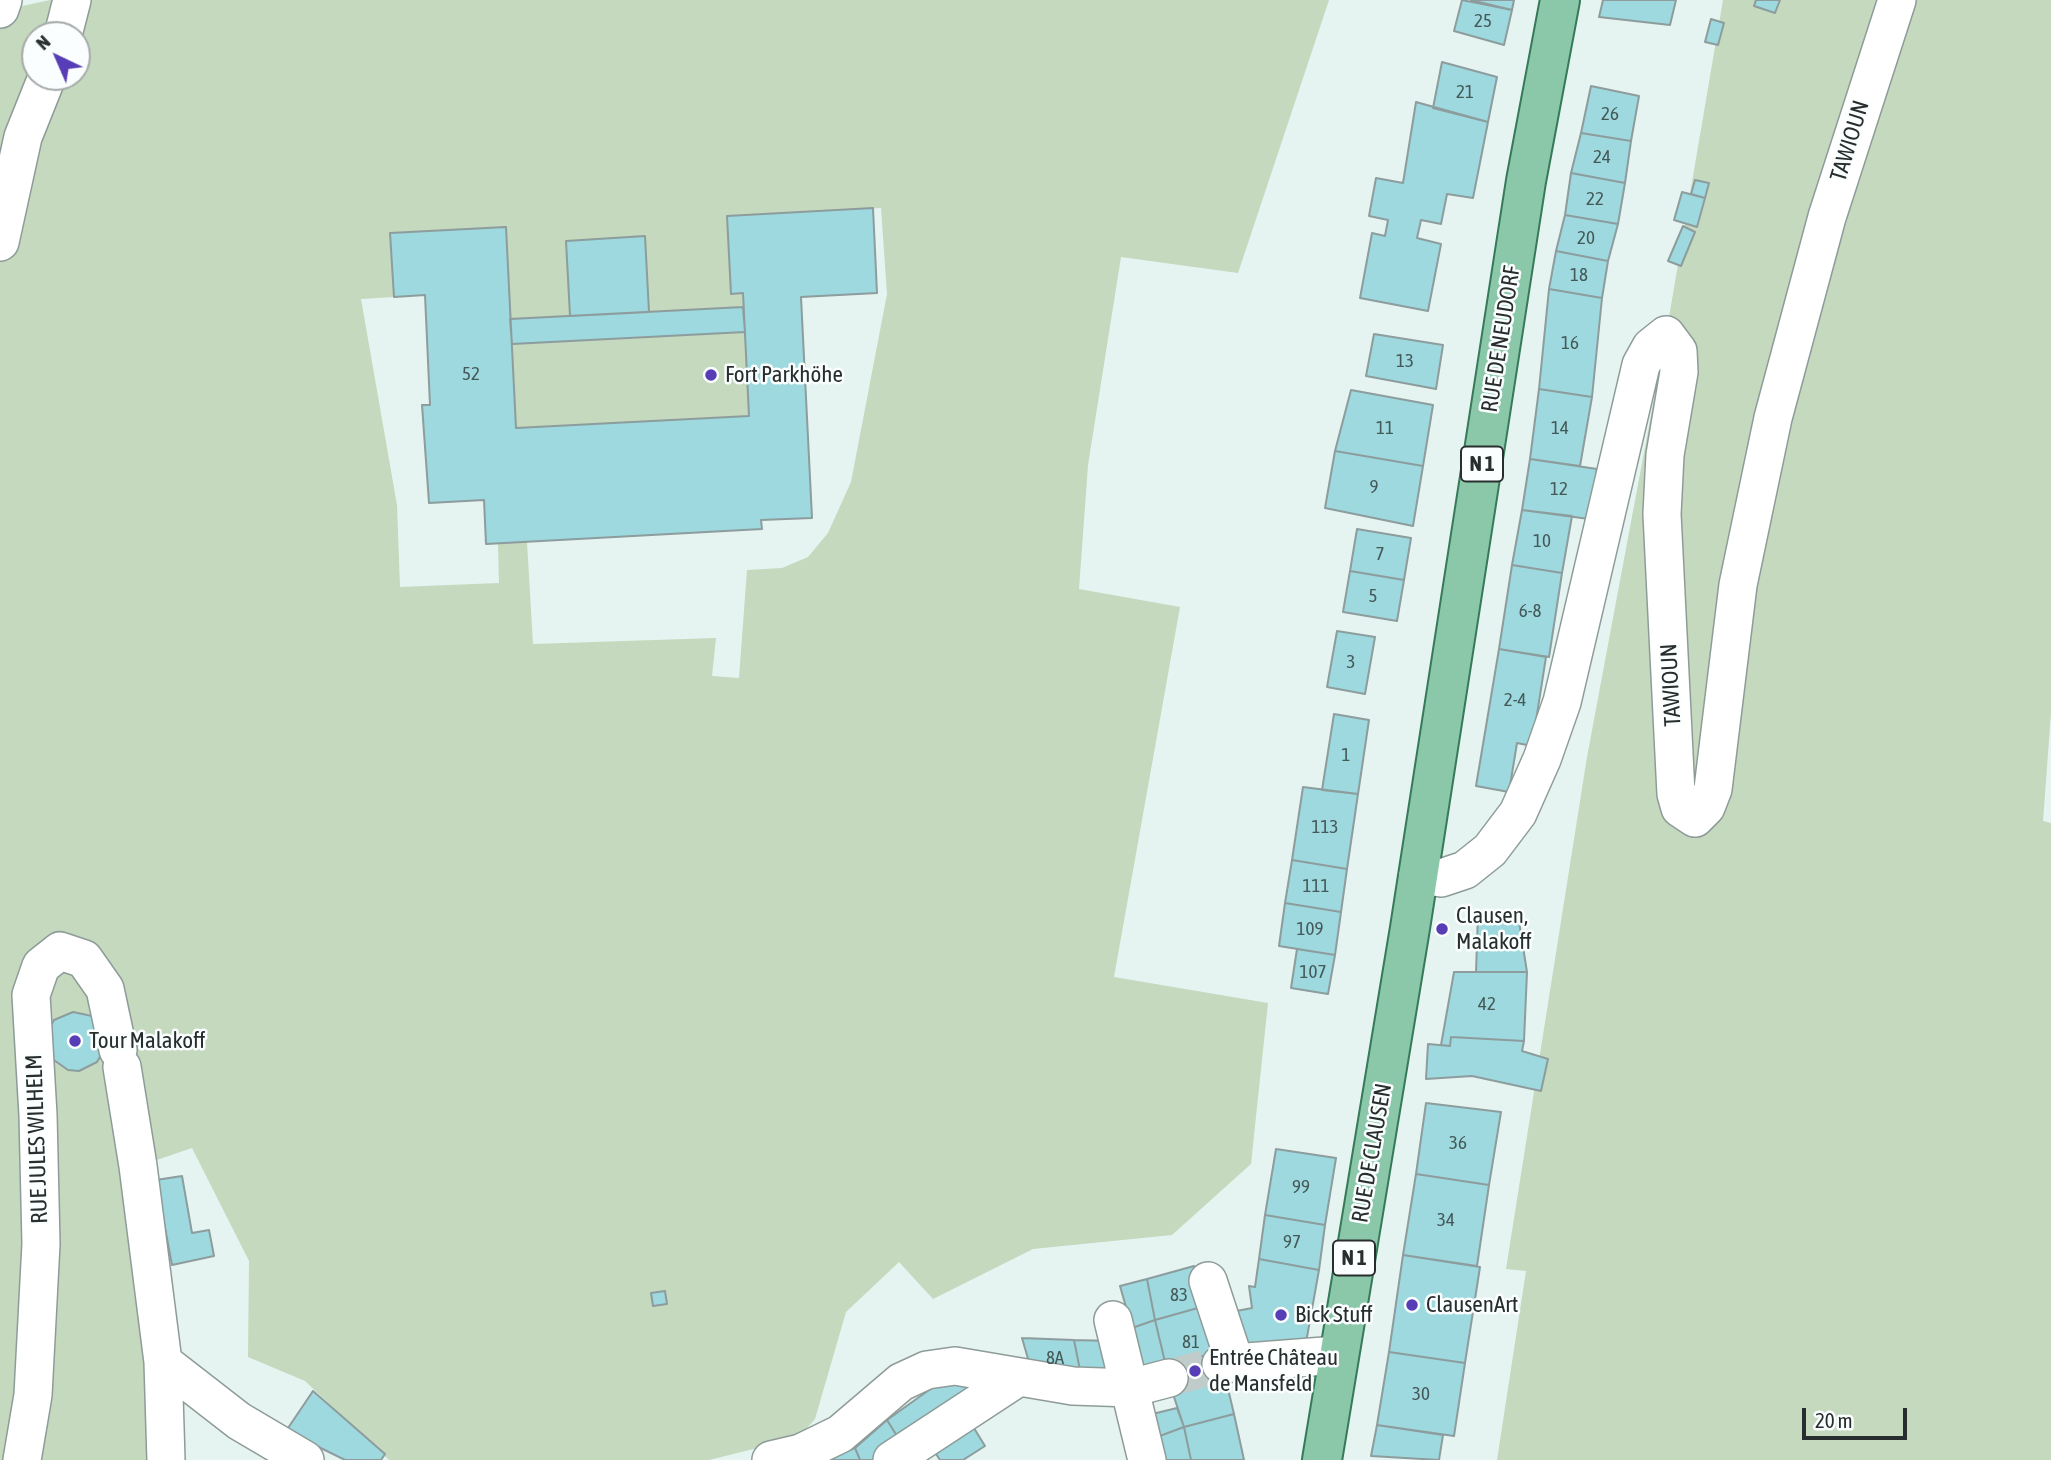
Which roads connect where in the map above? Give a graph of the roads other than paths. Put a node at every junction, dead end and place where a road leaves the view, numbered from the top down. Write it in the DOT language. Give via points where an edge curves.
graph roads {
  1 [pos="3,0"];
  2 [pos="72,0"];
  3 [pos="1560,0"];
  4 [pos="1897,0"];
  5 [pos="0,9"];
  6 [pos="67,21"];
  7 [pos="41,91"];
  8 [pos="0,242"];
  9 [pos="1418,875"];
  10 [pos="1410,928"];
  11 [pos="1208,1281"];
  12 [pos="1113,1320"];
  13 [pos="1337,1355"];
  14 [pos="163,1362"];
  15 [pos="1017,1378"];
  16 [pos="1168,1378"];
  17 [pos="1131,1388"];
  18 [pos="22,1460"];
  19 [pos="166,1460"];
  20 [pos="304,1460"];
  21 [pos="771,1460"];
  22 [pos="892,1460"];
  23 [pos="1147,1460"];
  24 [pos="1322,1460"];
  1 -- 5 [label="street"];
  2 -- 6 [label="street"];
  3 -- 9 [label="main road, RUE DE NEUDORF / N 1" via="1526,181"];
  4 -- 9 [label="street, TAWIOUN" via="1827,217 1773,418 1738,585 1713,789 1706,807 1695,818 1680,808 1676,794 1662,514 1665,454 1679,372 1678,351 1666,335 1651,347 1641,365 1562,702 1518,813 1490,850 1465,870 1441,878"];
  7 -- 8 [label="street" via="23,137"];
  9 -- 10 [label="main road, RUE DE NEUDORF / N 1"];
  10 -- 13 [label="main road, RUE DE CLAUSEN / N 1"];
  11 -- 13 [label="street" via="1228,1364"];
  12 -- 17 [label="street"];
  13 -- 24 [label="main road, RUE DE CLAUSEN / N 1"];
  14 -- 18 [label="street, RUE JULES WILHELM" via="138,1166 104,989 84,959 60,951 41,966 31,995 41,1244 33,1395"];
  14 -- 19 [label="street, RUE JULES WILHELM"];
  14 -- 20 [label="street" via="239,1421"];
  15 -- 17 [label="street"];
  15 -- 21 [label="street" via="955,1366 927,1370 901,1382 840,1434 801,1453"];
  15 -- 22 [label="street"];
  16 -- 17 [label="street"];
  17 -- 23 [label="street"];
}
